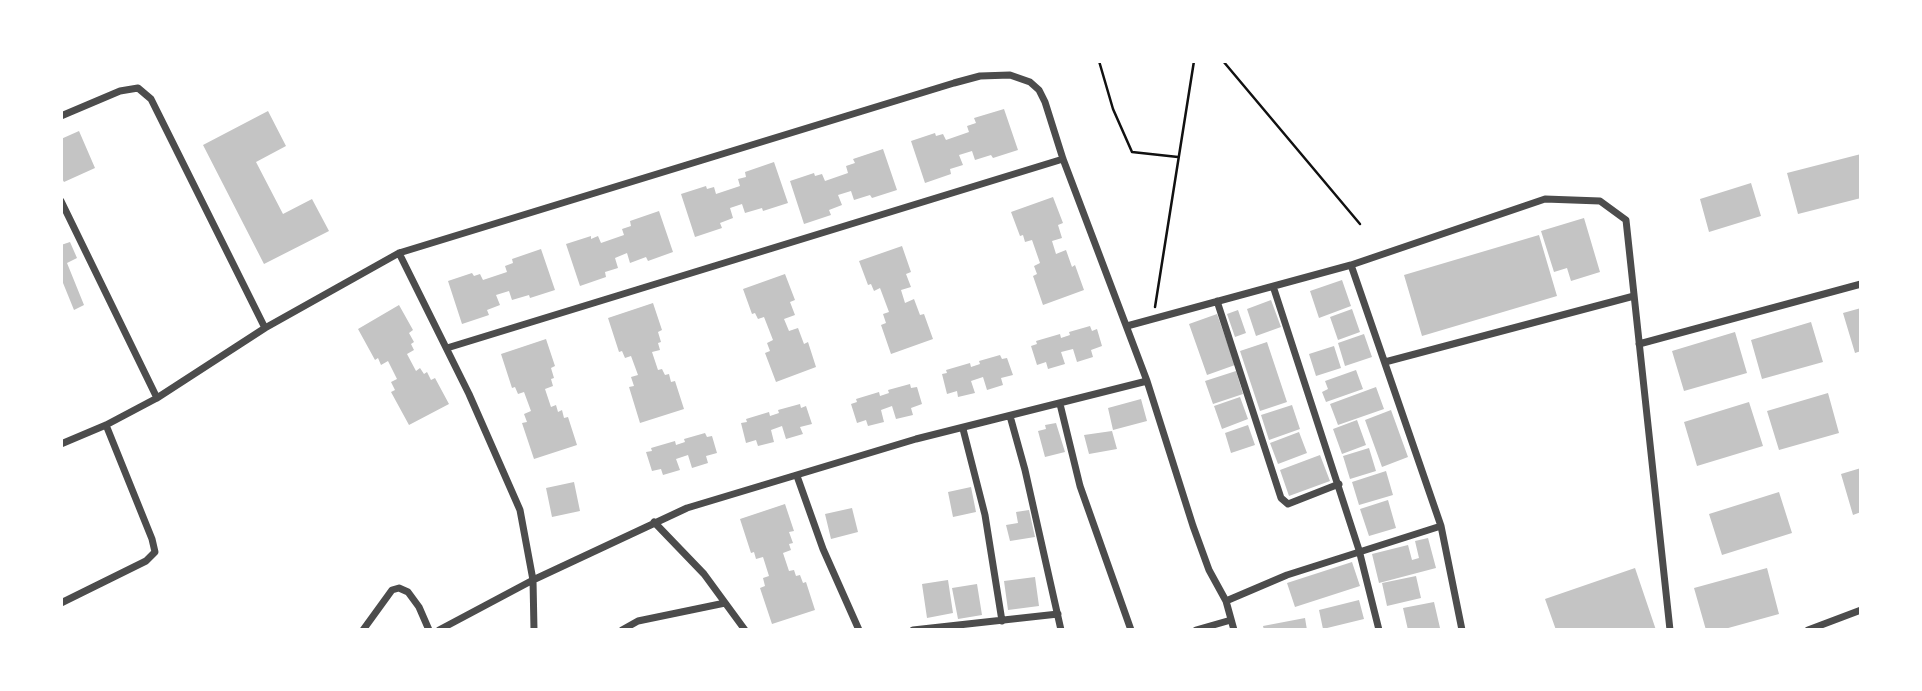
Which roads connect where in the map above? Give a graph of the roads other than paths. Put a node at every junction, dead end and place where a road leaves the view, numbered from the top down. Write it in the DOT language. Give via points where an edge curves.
graph roads {
  1 [pos="61,116"];
  2 [pos="1063,159"];
  3 [pos="61,201"];
  4 [pos="399,253"];
  5 [pos="1352,265"];
  6 [pos="1861,284"];
  7 [pos="1273,286"];
  8 [pos="1634,296"];
  9 [pos="1217,301"];
  10 [pos="1127,326"];
  11 [pos="265,328"];
  12 [pos="1639,344"];
  13 [pos="447,348"];
  14 [pos="1385,362"];
  15 [pos="1146,381"];
  16 [pos="157,398"];
  17 [pos="1060,404"];
  18 [pos="1010,416"];
  19 [pos="106,425"];
  20 [pos="963,429"];
  21 [pos="61,444"];
  22 [pos="797,476"];
  23 [pos="1339,484"];
  24 [pos="654,522"];
  25 [pos="1441,526"];
  26 [pos="1359,551"];
  27 [pos="533,580"];
  28 [pos="1226,601"];
  29 [pos="61,603"];
  30 [pos="725,603"];
  31 [pos="1861,610"];
  32 [pos="1058,614"];
  33 [pos="1231,620"];
  34 [pos="1002,621"];
  35 [pos="363,630"];
  36 [pos="429,630"];
  37 [pos="439,630"];
  38 [pos="534,630"];
  39 [pos="622,630"];
  40 [pos="745,630"];
  41 [pos="859,630"];
  42 [pos="913,630"];
  43 [pos="1061,630"];
  44 [pos="1131,630"];
  45 [pos="1196,630"];
  46 [pos="1234,630"];
  47 [pos="1379,630"];
  48 [pos="1462,630"];
  49 [pos="1670,630"];
  50 [pos="1808,630"];
  1 -- 11 [label="street" via="120,90 138,88 151,99"];
  2 -- 4 [label="street" via="1039,90 1010,75 980,76"];
  2 -- 10 [label="street"];
  2 -- 13 [label="street"];
  3 -- 16 [label="street"];
  4 -- 11 [label="street"];
  4 -- 13 [label="street"];
  5 -- 7 [label="street"];
  5 -- 8 [label="street" via="1545,199 1600,201 1626,220"];
  5 -- 14 [label="street"];
  6 -- 12 [label="street"];
  7 -- 9 [label="street"];
  7 -- 23 [label="street"];
  8 -- 12 [label="street"];
  8 -- 14 [label="street"];
  9 -- 10 [label="street"];
  9 -- 23 [label="street" via="1281,498 1289,504"];
  10 -- 15 [label="street"];
  11 -- 16 [label="street"];
  12 -- 49 [label="street"];
  13 -- 27 [label="street" via="520,510"];
  14 -- 25 [label="street"];
  15 -- 17 [label="street"];
  15 -- 28 [label="street" via="1192,526"];
  16 -- 19 [label="street"];
  17 -- 18 [label="street"];
  17 -- 44 [label="street" via="1080,486"];
  18 -- 20 [label="street"];
  18 -- 32 [label="street"];
  19 -- 21 [label="street"];
  19 -- 29 [label="street" via="155,552 146,561"];
  20 -- 22 [label="street"];
  20 -- 34 [label="street" via="985,515"];
  22 -- 24 [label="street"];
  22 -- 41 [label="street" via="822,549"];
  23 -- 26 [label="street"];
  24 -- 27 [label="street"];
  24 -- 30 [label="street"];
  25 -- 26 [label="street"];
  25 -- 48 [label="street"];
  26 -- 28 [label="street"];
  26 -- 47 [label="street"];
  27 -- 37 [label="street"];
  27 -- 38 [label="street"];
  28 -- 33 [label="street"];
  30 -- 39 [label="street" via="638,621"];
  30 -- 40 [label="street"];
  31 -- 50 [label="street"];
  32 -- 34 [label="street"];
  32 -- 43 [label="street"];
  33 -- 45 [label="street"];
  33 -- 46 [label="street"];
  34 -- 42 [label="street"];
  35 -- 36 [label="street" via="398,588 408,592"];
}
